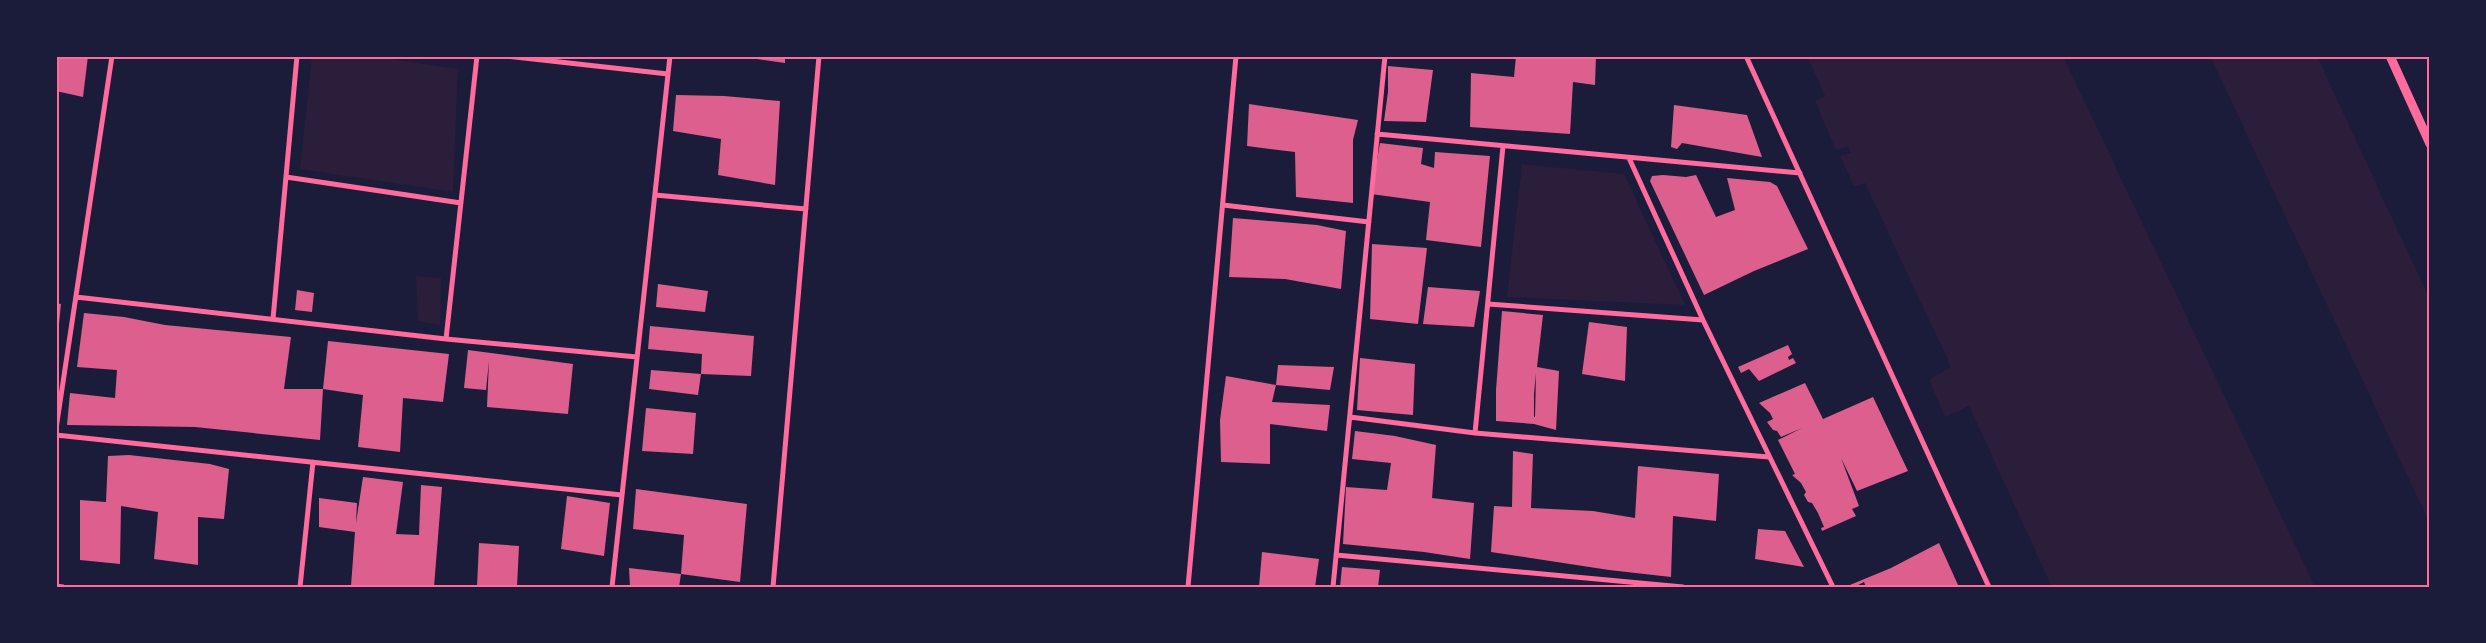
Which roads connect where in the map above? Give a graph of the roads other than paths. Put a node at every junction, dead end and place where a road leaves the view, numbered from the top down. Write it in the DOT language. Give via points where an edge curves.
graph roads {
  1 [pos="112,56"];
  2 [pos="298,56"];
  3 [pos="477,56"];
  4 [pos="505,56"];
  5 [pos="670,56"];
  6 [pos="819,56"];
  7 [pos="1236,56"];
  8 [pos="1385,56"];
  9 [pos="1746,56"];
  10 [pos="2390,56"];
  11 [pos="668,74"];
  12 [pos="1378,134"];
  13 [pos="2430,144"];
  14 [pos="1503,146"];
  15 [pos="1629,158"];
  16 [pos="1800,173"];
  17 [pos="286,177"];
  18 [pos="655,195"];
  19 [pos="461,202"];
  20 [pos="1223,205"];
  21 [pos="806,209"];
  22 [pos="1369,222"];
  23 [pos="76,297"];
  24 [pos="1488,304"];
  25 [pos="273,319"];
  26 [pos="1703,320"];
  27 [pos="446,339"];
  28 [pos="637,357"];
  29 [pos="1350,417"];
  30 [pos="56,429"];
  31 [pos="1476,433"];
  32 [pos="56,435"];
  33 [pos="1769,457"];
  34 [pos="313,462"];
  35 [pos="622,495"];
  36 [pos="1336,555"];
  37 [pos="56,586"];
  38 [pos="63,587"];
  39 [pos="300,587"];
  40 [pos="612,587"];
  41 [pos="773,587"];
  42 [pos="1188,587"];
  43 [pos="1333,587"];
  44 [pos="1683,587"];
  45 [pos="1833,587"];
  46 [pos="1989,587"];
  1 -- 23 [label="street"];
  2 -- 17 [label="street"];
  3 -- 19 [label="street"];
  4 -- 11 [label="street"];
  5 -- 11 [label="street"];
  6 -- 21 [label="street"];
  7 -- 20 [label="street"];
  8 -- 12 [label="street"];
  9 -- 16 [label="street"];
  10 -- 13 [label="street"];
  11 -- 18 [label="street"];
  12 -- 14 [label="street"];
  12 -- 22 [label="street"];
  14 -- 15 [label="street"];
  14 -- 24 [label="street"];
  15 -- 16 [label="street"];
  15 -- 26 [label="street"];
  16 -- 46 [label="street"];
  17 -- 19 [label="street"];
  17 -- 25 [label="street"];
  18 -- 21 [label="street"];
  18 -- 28 [label="street"];
  19 -- 27 [label="street"];
  20 -- 22 [label="street"];
  20 -- 42 [label="street"];
  21 -- 41 [label="street"];
  22 -- 29 [label="street"];
  23 -- 25 [label="street"];
  23 -- 30 [label="street"];
  24 -- 26 [label="street"];
  24 -- 31 [label="street"];
  25 -- 27 [label="street"];
  26 -- 33 [label="street"];
  27 -- 28 [label="street"];
  28 -- 35 [label="street"];
  29 -- 31 [label="street"];
  29 -- 36 [label="street"];
  31 -- 33 [label="street"];
  32 -- 34 [label="street"];
  33 -- 45 [label="street"];
  34 -- 35 [label="street"];
  34 -- 39 [label="street"];
  35 -- 40 [label="street"];
  36 -- 43 [label="street"];
  36 -- 44 [label="street"];
  37 -- 38 [label="street"];
}
